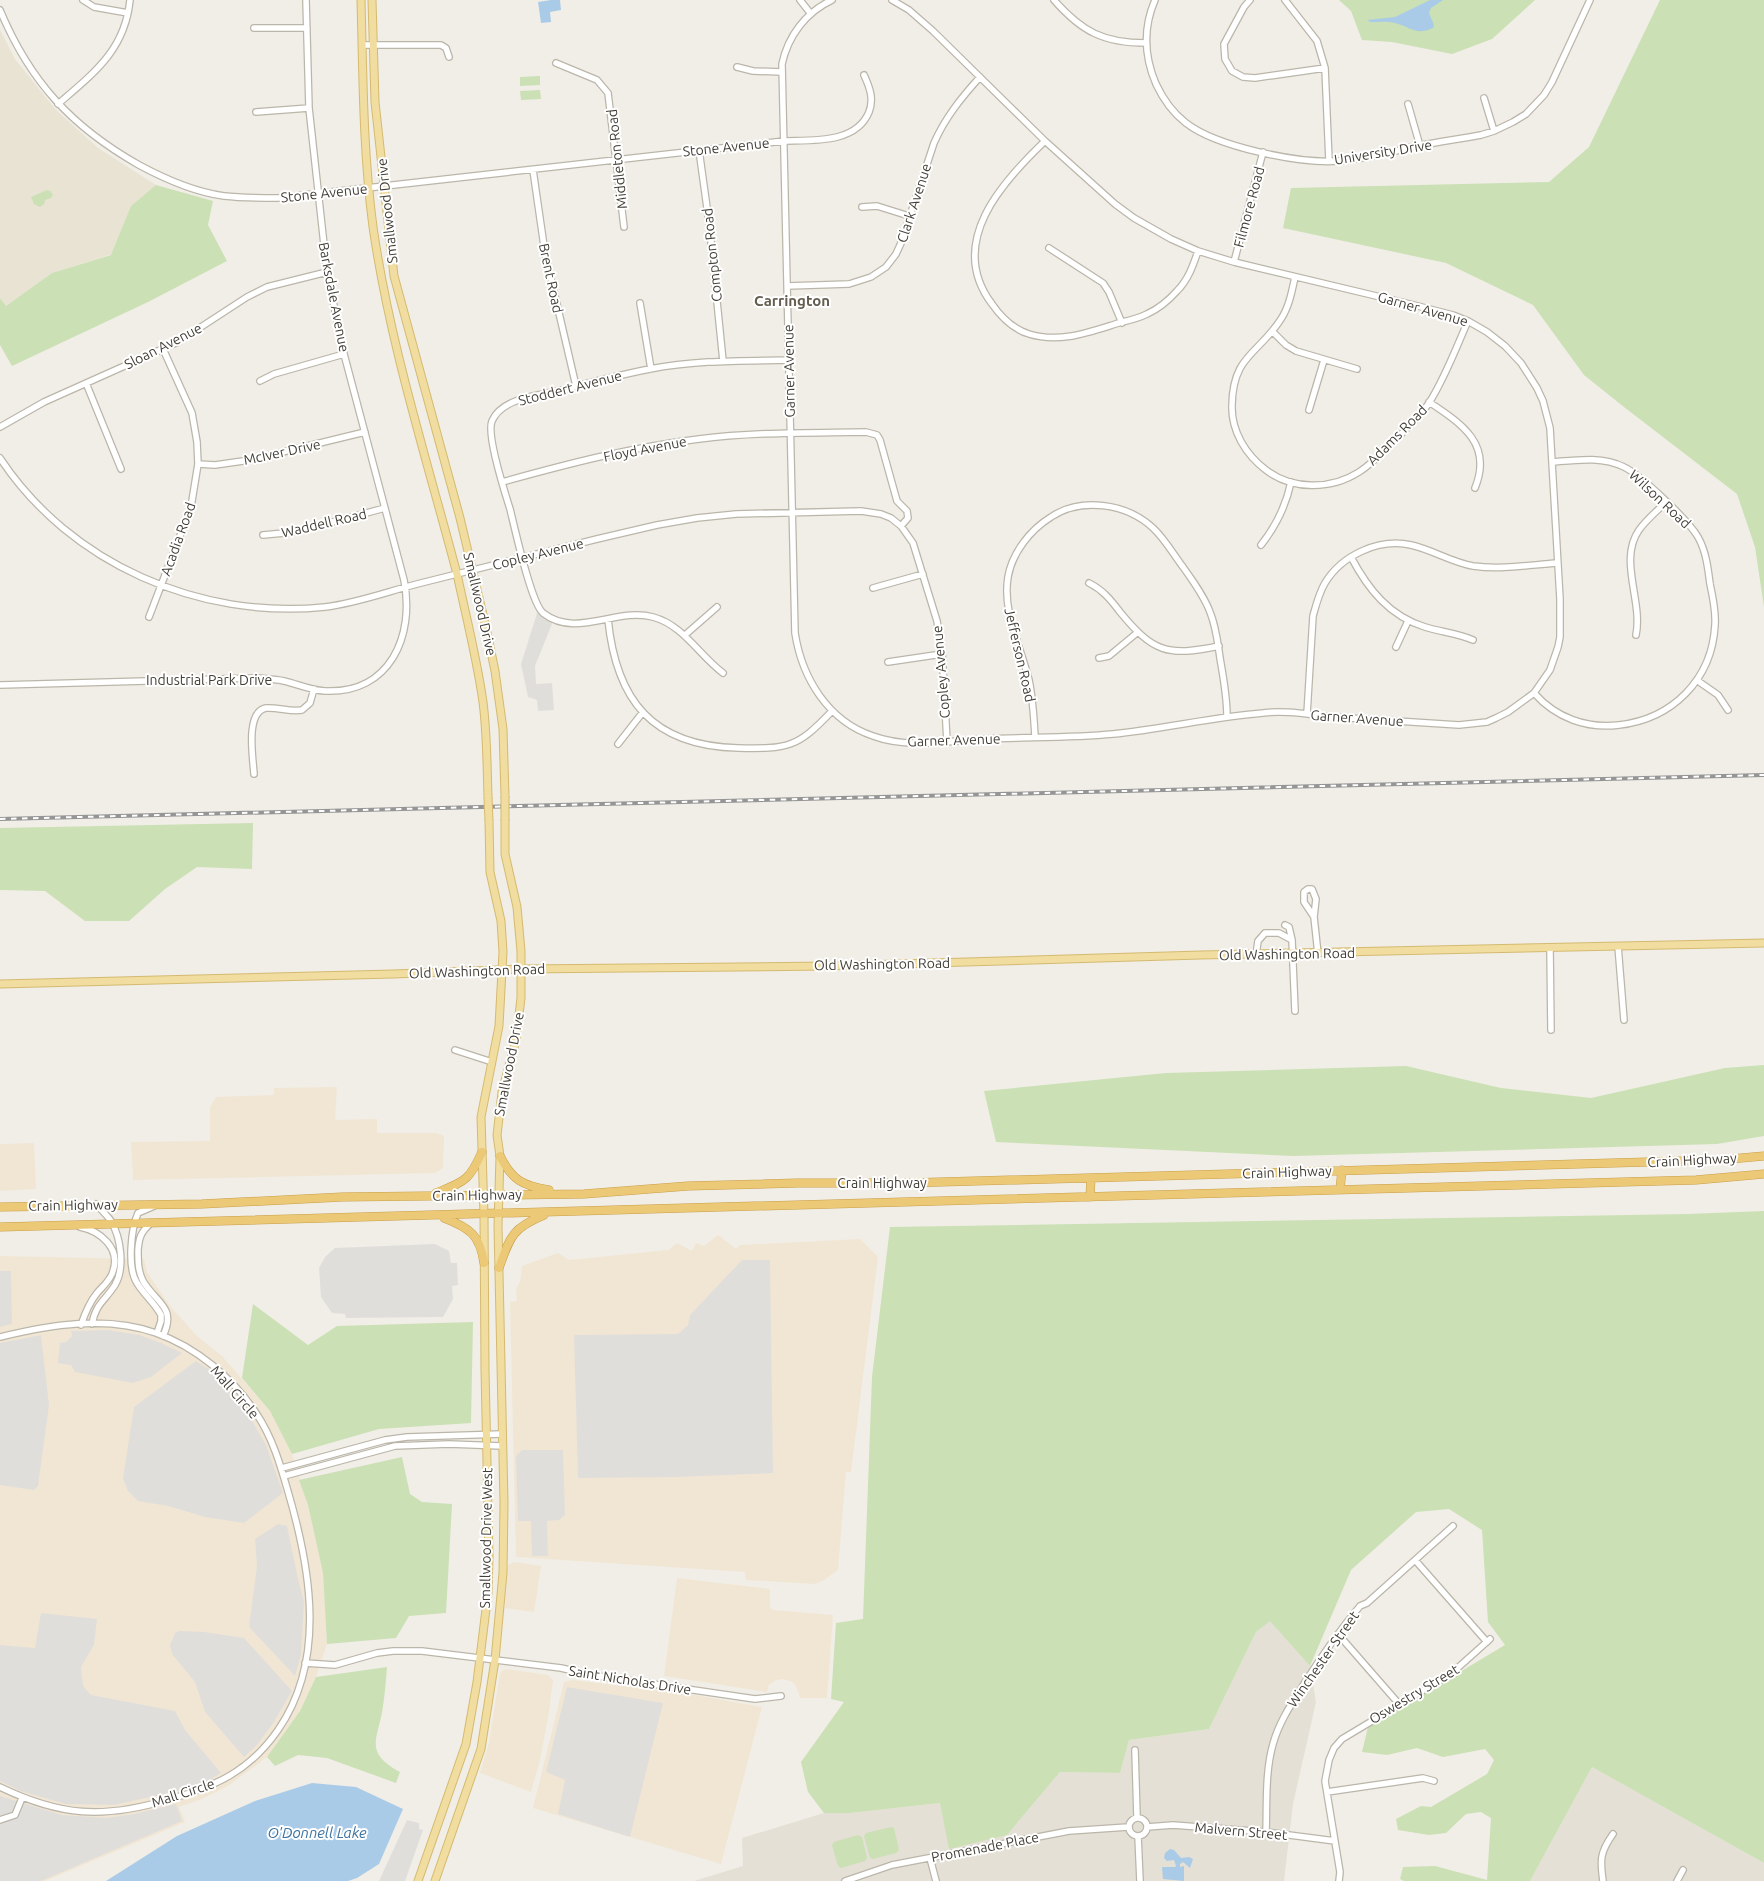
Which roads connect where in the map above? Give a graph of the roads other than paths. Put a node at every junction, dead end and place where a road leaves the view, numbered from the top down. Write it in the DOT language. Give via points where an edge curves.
graph roads {
  1 [pos="83,0"];
  2 [pos="130,0"];
  3 [pos="306,0"];
  4 [pos="362,0"];
  5 [pos="372,0"];
  6 [pos="800,0"];
  7 [pos="832,0"];
  8 [pos="892,0"];
  9 [pos="1054,0"];
  10 [pos="1155,0"];
  11 [pos="1250,0"];
  12 [pos="1285,0"];
  13 [pos="1590,0"];
  14 [pos="0,13"];
  15 [pos="128,13"];
  16 [pos="811,14"];
  17 [pos="254,28"];
  18 [pos="307,28"];
  19 [pos="1146,43"];
  20 [pos="362,45"];
  21 [pos="372,45"];
  22 [pos="450,57"];
  23 [pos="556,63"];
  24 [pos="737,67"];
  25 [pos="1324,68"];
  26 [pos="782,72"];
  27 [pos="864,75"];
  28 [pos="980,77"];
  29 [pos="1484,98"];
  30 [pos="58,104"];
  31 [pos="1408,104"];
  32 [pos="309,108"];
  33 [pos="256,112"];
  34 [pos="1494,131"];
  35 [pos="784,141"];
  36 [pos="1045,141"];
  37 [pos="1420,146"];
  38 [pos="699,150"];
  39 [pos="1264,152"];
  40 [pos="617,160"];
  41 [pos="1329,161"];
  42 [pos="533,170"];
  43 [pos="385,186"];
  44 [pos="369,188"];
  45 [pos="317,193"];
  46 [pos="862,208"];
  47 [pos="909,216"];
  48 [pos="624,227"];
  49 [pos="1049,248"];
  50 [pos="1198,251"];
  51 [pos="1234,262"];
  52 [pos="327,272"];
  53 [pos="1295,277"];
  54 [pos="787,286"];
  55 [pos="640,303"];
  56 [pos="1468,321"];
  57 [pos="1122,322"];
  58 [pos="1272,331"];
  59 [pos="164,349"];
  60 [pos="344,354"];
  61 [pos="789,360"];
  62 [pos="1324,360"];
  63 [pos="723,361"];
  64 [pos="651,369"];
  65 [pos="1357,369"];
  66 [pos="260,381"];
  67 [pos="86,382"];
  68 [pos="576,386"];
  69 [pos="1429,402"];
  70 [pos="1309,410"];
  71 [pos="0,427"];
  72 [pos="365,432"];
  73 [pos="790,433"];
  74 [pos="0,458"];
  75 [pos="1552,462"];
  76 [pos="198,464"];
  77 [pos="121,469"];
  78 [pos="502,482"];
  79 [pos="1292,482"];
  80 [pos="1475,488"];
  81 [pos="1666,502"];
  82 [pos="385,508"];
  83 [pos="793,512"];
  84 [pos="901,526"];
  85 [pos="263,535"];
  86 [pos="1260,545"];
  87 [pos="523,557"];
  88 [pos="1351,557"];
  89 [pos="1557,563"];
  90 [pos="472,570"];
  91 [pos="458,574"];
  92 [pos="923,574"];
  93 [pos="1090,582"];
  94 [pos="161,586"];
  95 [pos="405,588"];
  96 [pos="873,588"];
  97 [pos="717,607"];
  98 [pos="149,617"];
  99 [pos="608,618"];
  100 [pos="1408,621"];
  101 [pos="1138,632"];
  102 [pos="685,635"];
  103 [pos="1636,636"];
  104 [pos="1473,640"];
  105 [pos="1218,646"];
  106 [pos="1396,647"];
  107 [pos="942,654"];
  108 [pos="1099,658"];
  109 [pos="888,662"];
  110 [pos="723,673"];
  111 [pos="1698,681"];
  112 [pos="0,684"];
  113 [pos="314,689"];
  114 [pos="1534,693"];
  115 [pos="1728,710"];
  116 [pos="832,711"];
  117 [pos="643,712"];
  118 [pos="1307,714"];
  119 [pos="1228,717"];
  120 [pos="1035,737"];
  121 [pos="947,742"];
  122 [pos="618,744"];
  123 [pos="254,774"];
  124 [pos="1314,917"];
  125 [pos="1285,925"];
  126 [pos="1292,940"];
  127 [pos="1764,943"];
  128 [pos="1618,946"];
  129 [pos="1550,948"];
  130 [pos="1292,954"];
  131 [pos="1318,954"];
  132 [pos="1256,955"];
  133 [pos="521,969"];
  134 [pos="502,970"];
  135 [pos="0,984"];
  136 [pos="1295,1011"];
  137 [pos="1624,1020"];
  138 [pos="1551,1030"];
  139 [pos="455,1050"];
  140 [pos="492,1062"];
  141 [pos="482,1152"];
  142 [pos="500,1156"];
  143 [pos="1764,1156"];
  144 [pos="1342,1170"];
  145 [pos="1764,1174"];
  146 [pos="1091,1178"];
  147 [pos="1340,1190"];
  148 [pos="483,1194"];
  149 [pos="500,1194"];
  150 [pos="568,1194"];
  151 [pos="429,1196"];
  152 [pos="1090,1197"];
  153 [pos="165,1203"];
  154 [pos="96,1204"];
  155 [pos="0,1207"];
  156 [pos="548,1213"];
  157 [pos="500,1214"];
  158 [pos="484,1215"];
  159 [pos="440,1216"];
  160 [pos="113,1223"];
  161 [pos="133,1223"];
  162 [pos="151,1223"];
  163 [pos="70,1225"];
  164 [pos="0,1227"];
  165 [pos="484,1263"];
  166 [pos="499,1268"];
  167 [pos="82,1324"];
  168 [pos="92,1324"];
  169 [pos="160,1334"];
  170 [pos="0,1337"];
  171 [pos="486,1434"];
  172 [pos="502,1434"];
  173 [pos="486,1444"];
  174 [pos="502,1446"];
  175 [pos="282,1468"];
  176 [pos="284,1476"];
  177 [pos="1453,1526"];
  178 [pos="1415,1560"];
  179 [pos="1338,1634"];
  180 [pos="480,1658"];
  181 [pos="495,1660"];
  182 [pos="305,1663"];
  183 [pos="781,1696"];
  184 [pos="1399,1704"];
  185 [pos="1135,1750"];
  186 [pos="1434,1781"];
  187 [pos="0,1787"];
  188 [pos="1327,1792"];
  189 [pos="22,1798"];
  190 [pos="1137,1817"];
  191 [pos="0,1820"];
  192 [pos="1128,1827"];
  193 [pos="1147,1827"];
  194 [pos="1266,1832"];
  195 [pos="1613,1834"];
  196 [pos="1138,1836"];
  197 [pos="1336,1841"];
  198 [pos="930,1858"];
  199 [pos="1683,1870"];
  200 [pos="418,1881"];
  201 [pos="435,1881"];
  202 [pos="845,1881"];
  203 [pos="936,1881"];
  204 [pos="1140,1881"];
  205 [pos="1340,1881"];
  206 [pos="1603,1881"];
  207 [pos="1676,1881"];
  1 -- 15 [label="street" via="94,7"];
  2 -- 15 [label="street"];
  3 -- 18 [label="street, Barksdale Avenue"];
  4 -- 20 [label="main road, Smallwood Drive"];
  5 -- 21 [label="main road, Smallwood Drive"];
  6 -- 16 [label="street"];
  7 -- 16 [label="street, Garner Avenue"];
  8 -- 28 [label="street, Garner Avenue" via="908,10"];
  9 -- 19 [label="street" via="1073,20 1092,33 1112,40"];
  10 -- 19 [label="street, University Drive" via="1149,16"];
  11 -- 25 [label="street" via="1224,44 1232,71 1254,78"];
  12 -- 25 [label="street" via="1318,41"];
  13 -- 34 [label="street, University Drive" via="1549,89 1526,114"];
  14 -- 30 [label="street, Stone Avenue" via="26,62"];
  15 -- 30 [label="street" via="121,36 108,57"];
  16 -- 26 [label="street, Garner Avenue" via="792,38"];
  17 -- 18 [label="street"];
  18 -- 32 [label="street, Barksdale Avenue"];
  19 -- 39 [label="street, University Drive" via="1150,68 1159,90 1180,118 1207,136"];
  20 -- 21 [label="street"];
  20 -- 44 [label="main road, Smallwood Drive" via="364,141"];
  21 -- 22 [label="street" via="441,45"];
  21 -- 43 [label="main road, Smallwood Drive"];
  23 -- 40 [label="street, Middleton Road" via="597,80 608,93"];
  24 -- 26 [label="street"];
  25 -- 41 [label="street"];
  26 -- 35 [label="street, Garner Avenue"];
  27 -- 35 [label="street, Stone Avenue" via="872,101 867,116 852,132 836,137"];
  28 -- 36 [label="street, Garner Avenue"];
  28 -- 47 [label="street, Clark Avenue" via="940,129"];
  29 -- 34 [label="street"];
  30 -- 45 [label="street, Stone Avenue" via="107,145 148,170 183,186 224,196 252,198"];
  31 -- 37 [label="street"];
  32 -- 33 [label="street"];
  32 -- 45 [label="street, Barksdale Avenue"];
  34 -- 37 [label="street, University Drive"];
  35 -- 38 [label="street, Stone Avenue"];
  35 -- 54 [label="street, Garner Avenue"];
  36 -- 50 [label="street, Garner Avenue" via="1127,213"];
  36 -- 57 [label="street" via="999,190 983,219 975,247 982,286 997,312 1030,334 1067,338"];
  37 -- 41 [label="street, University Drive"];
  38 -- 40 [label="street, Stone Avenue"];
  38 -- 63 [label="street, Compton Road"];
  39 -- 41 [label="street, University Drive"];
  39 -- 51 [label="street, Filmore Road"];
  40 -- 42 [label="street, Stone Avenue"];
  40 -- 48 [label="street, Middleton Road"];
  42 -- 43 [label="street, Stone Avenue"];
  42 -- 68 [label="street, Brent Road" via="545,253"];
  43 -- 44 [label="street, Stone Avenue"];
  43 -- 90 [label="main road, Smallwood Drive" via="394,276"];
  44 -- 45 [label="street, Stone Avenue"];
  44 -- 91 [label="main road, Smallwood Drive" via="379,261 397,350"];
  45 -- 52 [label="street, Barksdale Avenue"];
  46 -- 47 [label="street" via="878,206"];
  47 -- 54 [label="street, Clark Avenue" via="896,254 886,267 870,278 848,284"];
  49 -- 57 [label="street" via="1103,283"];
  50 -- 51 [label="street, Garner Avenue"];
  50 -- 57 [label="street" via="1189,276 1171,298 1149,314"];
  51 -- 53 [label="street, Garner Avenue"];
  52 -- 59 [label="street, Sloan Avenue" via="267,287"];
  52 -- 60 [label="street, Barksdale Avenue"];
  53 -- 56 [label="street, Garner Avenue" via="1424,307"];
  53 -- 58 [label="street, Adams Road" via="1285,311"];
  54 -- 61 [label="street, Garner Avenue"];
  55 -- 64 [label="street"];
  56 -- 69 [label="street, Adams Road"];
  56 -- 75 [label="street, Garner Avenue" via="1506,346 1531,377 1547,414"];
  58 -- 62 [label="street" via="1291,348"];
  58 -- 79 [label="street, Adams Road" via="1249,354 1238,371 1232,397 1232,418 1252,457 1268,471"];
  59 -- 67 [label="street, Sloan Avenue"];
  59 -- 76 [label="street, Acadia Road" via="192,413"];
  60 -- 66 [label="street"];
  60 -- 72 [label="street, Barksdale Avenue"];
  61 -- 63 [label="street, Stoddert Avenue"];
  61 -- 73 [label="street, Garner Avenue"];
  62 -- 65 [label="street"];
  62 -- 70 [label="street"];
  63 -- 64 [label="street, Stoddert Avenue"];
  64 -- 68 [label="street, Stoddert Avenue"];
  67 -- 71 [label="street, Sloan Avenue"];
  67 -- 77 [label="street"];
  68 -- 78 [label="street, Stoddert Avenue" via="513,402 495,416 490,431"];
  69 -- 79 [label="street, Adams Road" via="1414,421 1360,472 1323,484"];
  69 -- 80 [label="street" via="1462,425 1473,438 1480,466"];
  72 -- 76 [label="street, McIver Drive" via="250,460"];
  72 -- 82 [label="street, Barksdale Avenue"];
  73 -- 78 [label="street, Floyd Avenue" via="700,439 636,448"];
  73 -- 83 [label="street, Garner Avenue"];
  73 -- 84 [label="street, Floyd Avenue" via="866,432 877,435 896,501 908,514"];
  74 -- 94 [label="street, Copley Avenue" via="32,498 62,527 114,564"];
  75 -- 81 [label="street, Wilson Road" via="1592,460 1623,466"];
  75 -- 89 [label="street, Garner Avenue"];
  76 -- 94 [label="street, Acadia Road" via="191,507"];
  78 -- 87 [label="street, Stoddert Avenue"];
  79 -- 86 [label="street" via="1282,512"];
  81 -- 103 [label="street" via="1640,529 1631,552 1638,614"];
  81 -- 111 [label="street, Wilson Road" via="1700,541 1707,566 1715,626 1709,657"];
  82 -- 85 [label="street, Waddell Road" via="295,532"];
  82 -- 95 [label="street, Barksdale Avenue"];
  83 -- 84 [label="street, Copley Avenue" via="869,511 886,515"];
  83 -- 87 [label="street, Copley Avenue" via="728,515 657,525"];
  83 -- 116 [label="street, Garner Avenue" via="797,646 804,670"];
  84 -- 92 [label="street, Copley Avenue" via="913,543"];
  87 -- 90 [label="street, Copley Avenue"];
  87 -- 99 [label="street, Stoddert Avenue" via="531,590 542,613 579,624"];
  88 -- 89 [label="street" via="1374,546 1403,544 1479,567"];
  88 -- 100 [label="street" via="1377,597"];
  88 -- 118 [label="street" via="1325,583 1316,604"];
  89 -- 114 [label="street, Garner Avenue" via="1560,637 1550,670"];
  90 -- 91 [label="street, Copley Avenue"];
  90 -- 133 [label="main road, Smallwood Drive, bridge" via="500,704 505,854 518,907"];
  91 -- 95 [label="street, Copley Avenue"];
  91 -- 134 [label="main road, Smallwood Drive, bridge" via="486,728 490,872 501,920"];
  92 -- 96 [label="street"];
  92 -- 107 [label="street, Copley Avenue" via="937,621"];
  93 -- 101 [label="street" via="1101,589"];
  94 -- 95 [label="street, Copley Avenue" via="236,606 287,609 344,604"];
  94 -- 98 [label="street, Acadia Road"];
  95 -- 113 [label="street, Industrial Park Drive" via="405,631 391,661 374,677 357,686 336,691"];
  97 -- 102 [label="street"];
  99 -- 102 [label="street, Stoddert Avenue" via="654,617"];
  99 -- 117 [label="street" via="617,667"];
  100 -- 104 [label="street"];
  100 -- 106 [label="street"];
  101 -- 105 [label="street" via="1156,646 1172,651"];
  101 -- 108 [label="street" via="1110,656"];
  102 -- 110 [label="street, Stoddert Avenue"];
  105 -- 119 [label="street, Jefferson Road"];
  105 -- 120 [label="street, Jefferson Road" via="1205,601 1152,527 1127,512 1101,505 1079,505 1061,511 1045,520 1026,539 1008,576 1008,604 1029,681"];
  107 -- 109 [label="street"];
  107 -- 121 [label="street, Copley Avenue"];
  111 -- 114 [label="street, Wilson Road" via="1677,702 1656,715 1634,723 1610,726 1590,725 1566,718"];
  111 -- 115 [label="street" via="1718,695"];
  112 -- 113 [label="street, Industrial Park Drive" via="250,678 285,681"];
  113 -- 123 [label="street" via="310,703 302,710 265,708 257,714 252,724"];
  114 -- 118 [label="street, Garner Avenue" via="1508,712 1487,722 1465,724"];
  116 -- 117 [label="street" via="812,732 791,744 751,748 715,747 691,742 674,735"];
  116 -- 121 [label="street, Garner Avenue" via="860,731 882,739"];
  117 -- 122 [label="street"];
  118 -- 119 [label="street, Garner Avenue" via="1281,712"];
  119 -- 120 [label="street, Garner Avenue" via="1114,734"];
  120 -- 121 [label="street, Garner Avenue"];
  124 -- 131 [label="street"];
  125 -- 126 [label="street" via="1289,927"];
  126 -- 130 [label="street"];
  126 -- 132 [label="street" via="1279,934 1265,933 1258,941"];
  127 -- 128 [label="main road, Old Washington Road"];
  128 -- 129 [label="main road, Old Washington Road"];
  128 -- 137 [label="street"];
  129 -- 131 [label="main road, Old Washington Road"];
  129 -- 138 [label="street"];
  130 -- 131 [label="main road, Old Washington Road"];
  130 -- 132 [label="main road, Old Washington Road"];
  130 -- 136 [label="street"];
  132 -- 133 [label="main road, Old Washington Road" via="828,966"];
  133 -- 134 [label="main road, Old Washington Road"];
  133 -- 142 [label="main road, Smallwood Drive" via="516,1040 499,1113 497,1135"];
  134 -- 135 [label="main road, Old Washington Road"];
  134 -- 140 [label="main road, Smallwood Drive" via="500,1026"];
  139 -- 140 [label="street"];
  140 -- 141 [label="main road, Smallwood Drive" via="481,1117"];
  141 -- 148 [label="main road, Smallwood Drive"];
  141 -- 151 [label="highway" via="473,1172 463,1182"];
  142 -- 149 [label="main road, Smallwood Drive"];
  142 -- 150 [label="highway" via="519,1182"];
  143 -- 144 [label="highway, Crain Highway" via="1719,1160"];
  144 -- 146 [label="highway, Crain Highway"];
  144 -- 147 [label="highway"];
  145 -- 147 [label="highway, Crain Highway" via="1696,1180"];
  146 -- 150 [label="highway, Crain Highway" via="708,1186"];
  146 -- 152 [label="highway"];
  147 -- 152 [label="highway, Crain Highway"];
  148 -- 149 [label="highway, Crain Highway"];
  148 -- 151 [label="highway, Crain Highway"];
  148 -- 158 [label="main road, Smallwood Drive"];
  149 -- 150 [label="highway, Crain Highway"];
  149 -- 157 [label="main road, Smallwood Drive"];
  151 -- 153 [label="highway, Crain Highway"];
  152 -- 156 [label="highway, Crain Highway"];
  153 -- 154 [label="highway, Crain Highway"];
  153 -- 161 [label="street" via="138,1213"];
  154 -- 155 [label="highway, Crain Highway"];
  154 -- 160 [label="street"];
  156 -- 157 [label="highway, Crain Highway"];
  156 -- 166 [label="highway" via="527,1222 515,1232"];
  157 -- 158 [label="highway, Crain Highway"];
  157 -- 166 [label="main road, Smallwood Drive West"];
  158 -- 159 [label="highway, Crain Highway"];
  158 -- 165 [label="main road, Smallwood Drive West"];
  159 -- 162 [label="highway, Crain Highway"];
  159 -- 165 [label="highway" via="460,1224 475,1236 481,1245"];
  160 -- 161 [label="highway, Crain Highway"];
  160 -- 163 [label="highway, Crain Highway"];
  160 -- 168 [label="street" via="122,1269 115,1284 96,1307"];
  161 -- 162 [label="highway, Crain Highway"];
  161 -- 169 [label="street" via="133,1272 136,1282 161,1316"];
  162 -- 169 [label="street" via="138,1238 138,1267 142,1279 167,1312 168,1320"];
  163 -- 164 [label="highway, Crain Highway"];
  163 -- 167 [label="street" via="99,1234 107,1240 114,1256 114,1271 91,1301"];
  165 -- 171 [label="main road, Smallwood Drive West"];
  166 -- 172 [label="main road, Smallwood Drive West"];
  167 -- 168 [label="street, Mall Circle"];
  167 -- 170 [label="street, Mall Circle" via="52,1326"];
  168 -- 169 [label="street, Mall Circle" via="130,1326"];
  169 -- 175 [label="street, Mall Circle" via="201,1355 239,1392 265,1427"];
  171 -- 172 [label="street"];
  171 -- 173 [label="main road, Smallwood Drive West"];
  171 -- 175 [label="street" via="385,1440"];
  172 -- 174 [label="main road, Smallwood Drive West"];
  173 -- 174 [label="street"];
  173 -- 176 [label="street" via="396,1446"];
  173 -- 180 [label="main road, Smallwood Drive West" via="488,1579"];
  174 -- 181 [label="main road, Smallwood Drive West" via="504,1556"];
  175 -- 176 [label="street, Mall Circle"];
  176 -- 182 [label="street, Mall Circle" via="308,1582 310,1608"];
  177 -- 178 [label="street, Winchester Street"];
  178 -- 179 [label="street, Winchester Street" via="1360,1606"];
  178 -- 184 [label="street, Oswestry Street" via="1489,1640 1452,1673"];
  179 -- 184 [label="street"];
  179 -- 194 [label="street, Winchester Street" via="1290,1706 1273,1744"];
  180 -- 181 [label="street, Saint Nicholas Drive"];
  180 -- 182 [label="street" via="406,1650 377,1653 335,1665"];
  180 -- 200 [label="main road, Smallwood Drive West" via="466,1744"];
  181 -- 183 [label="street, Saint Nicholas Drive" via="755,1698"];
  181 -- 201 [label="main road, Smallwood Drive West" via="481,1749"];
  182 -- 189 [label="street, Mall Circle" via="298,1691 278,1730 255,1757 230,1776 185,1795 116,1812 66,1810"];
  184 -- 188 [label="street, Oswestry Street" via="1337,1743 1326,1768"];
  185 -- 190 [label="street"];
  186 -- 188 [label="street" via="1423,1778"];
  187 -- 189 [label="street, Mall Circle"];
  188 -- 197 [label="street"];
  189 -- 191 [label="street" via="15,1815"];
  190 -- 192 [label="street"];
  190 -- 193 [label="street" via="1143,1819"];
  192 -- 196 [label="street" via="1130,1833"];
  192 -- 198 [label="street, Promenade Place" via="1069,1830"];
  193 -- 194 [label="street, Malvern Street" via="1173,1825"];
  193 -- 196 [label="street"];
  194 -- 197 [label="street, Malvern Street"];
  195 -- 206 [label="street" via="1602,1855"];
  196 -- 204 [label="street"];
  197 -- 205 [label="street"];
  198 -- 202 [label="street, Promenade Place" via="892,1865"];
  198 -- 203 [label="street"];
  199 -- 207 [label="street"];
}
